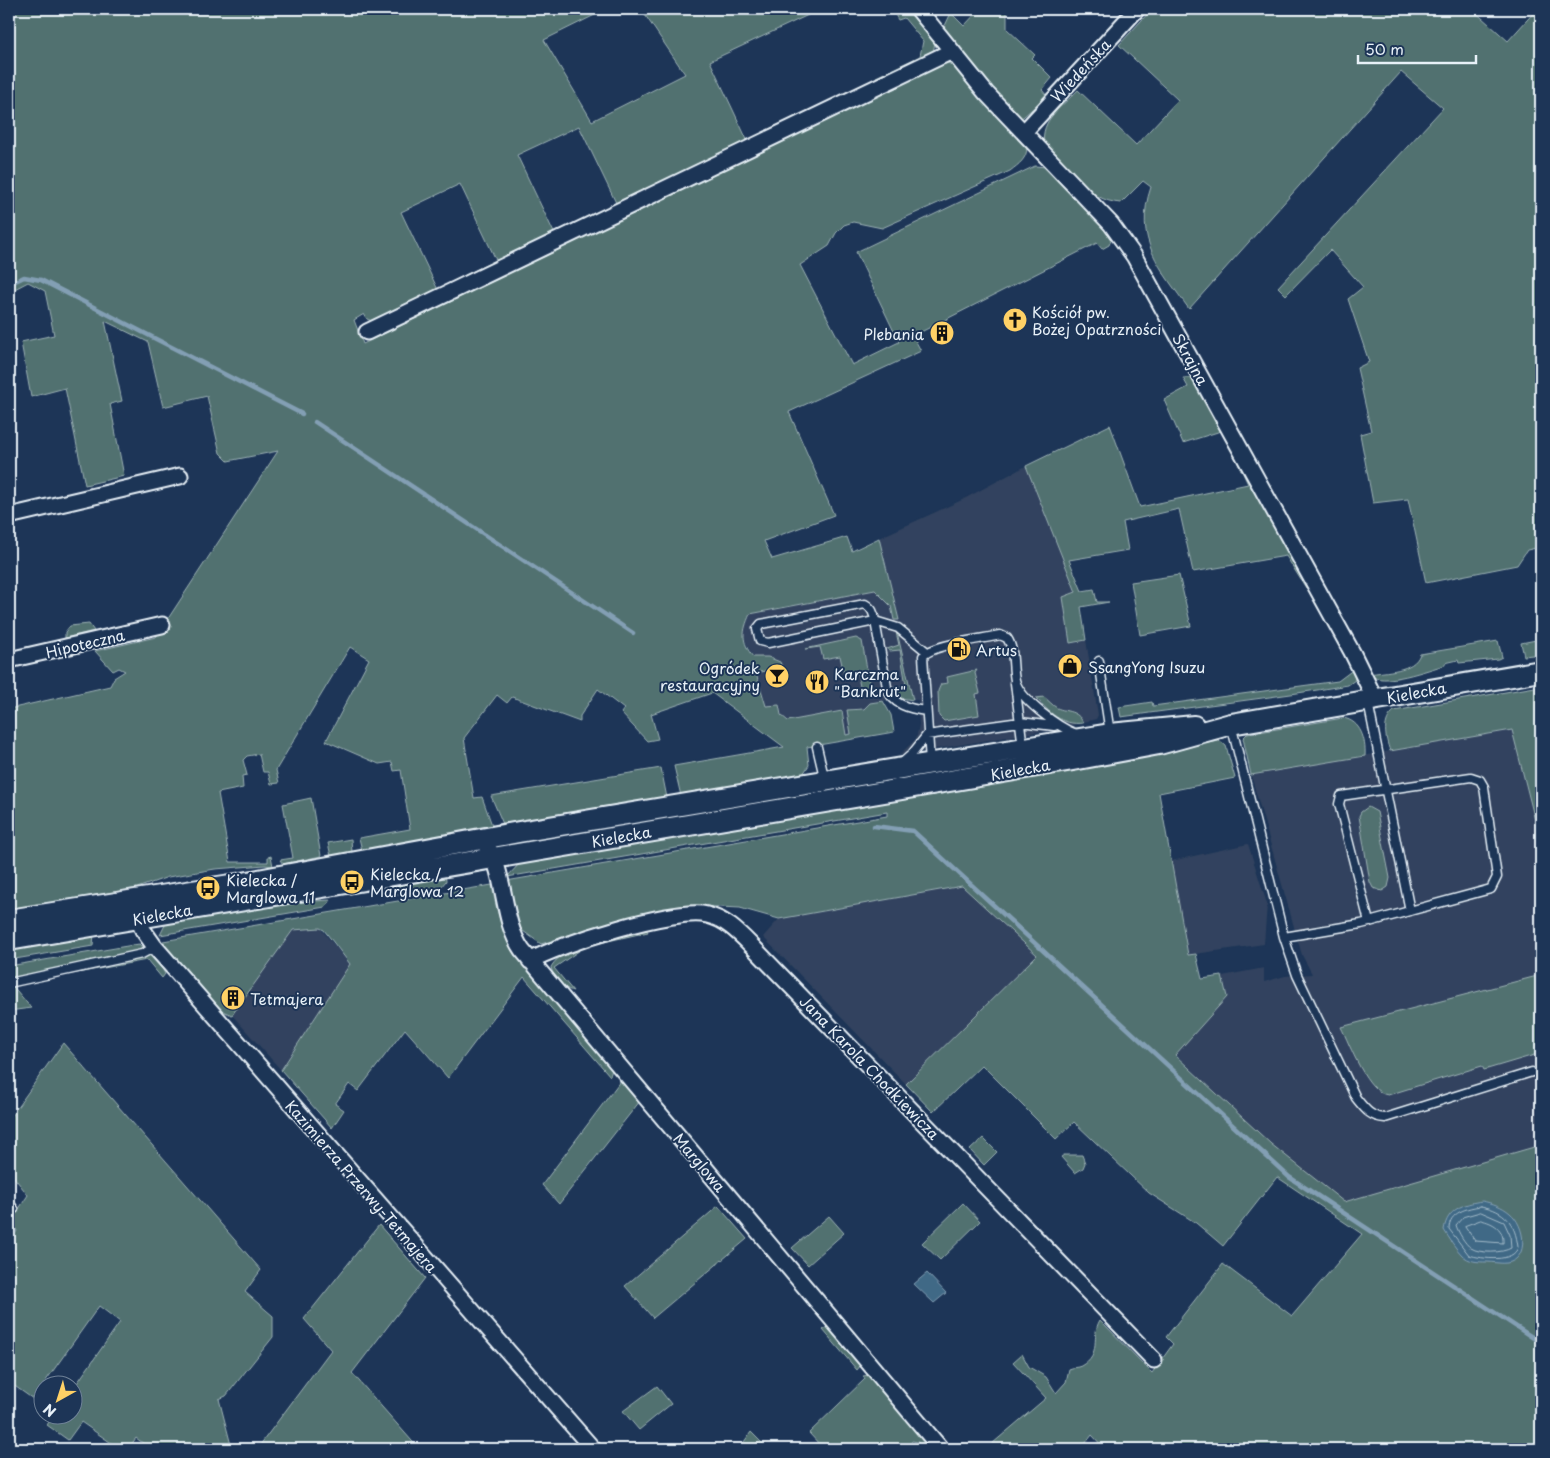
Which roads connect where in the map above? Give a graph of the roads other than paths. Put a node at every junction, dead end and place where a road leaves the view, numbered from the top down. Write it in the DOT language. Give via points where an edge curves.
graph roads {
  1 [pos="918,9"];
  2 [pos="1137,9"];
  3 [pos="952,51"];
  4 [pos="1024,132"];
  5 [pos="368,332"];
  6 [pos="180,476"];
  7 [pos="9,516"];
  8 [pos="875,621"];
  9 [pos="162,625"];
  10 [pos="927,652"];
  11 [pos="9,660"];
  12 [pos="1099,661"];
  13 [pos="1541,671"];
  14 [pos="1015,683"];
  15 [pos="1371,699"];
  16 [pos="926,711"];
  17 [pos="1020,722"];
  18 [pos="1231,724"];
  19 [pos="1065,730"];
  20 [pos="927,735"];
  21 [pos="1101,736"];
  22 [pos="817,747"];
  23 [pos="1023,749"];
  24 [pos="1073,760"];
  25 [pos="930,764"];
  26 [pos="884,771"];
  27 [pos="995,773"];
  28 [pos="956,780"];
  29 [pos="825,781"];
  30 [pos="1385,789"];
  31 [pos="520,832"];
  32 [pos="481,840"];
  33 [pos="495,857"];
  34 [pos="153,896"];
  35 [pos="123,901"];
  36 [pos="1410,911"];
  37 [pos="139,918"];
  38 [pos="9,920"];
  39 [pos="1369,922"];
  40 [pos="1284,937"];
  41 [pos="9,940"];
  42 [pos="155,947"];
  43 [pos="530,961"];
  44 [pos="9,983"];
  45 [pos="1532,1072"];
  46 [pos="1154,1360"];
  47 [pos="593,1449"];
  48 [pos="940,1449"];
  1 -- 3 [label="street, Skrajna"];
  2 -- 4 [label="street, Wiedeńska"];
  3 -- 4 [label="street, Skrajna"];
  3 -- 5 [label="street"];
  4 -- 15 [label="street, Skrajna" via="1111,224 1134,256 1347,643"];
  6 -- 7 [label="street"];
  8 -- 8 [label="lane" via="768,643 760,641 757,628 761,624 861,603 872,610"];
  8 -- 10 [label="lane" via="898,628"];
  8 -- 16 [label="lane" via="888,693 897,702"];
  9 -- 11 [label="street, Hipoteczna"];
  10 -- 14 [label="lane" via="1004,636 1010,644"];
  10 -- 16 [label="lane" via="923,656"];
  12 -- 21 [label="lane"];
  13 -- 15 [label="main road, Kielecka"];
  14 -- 17 [label="lane"];
  14 -- 19 [label="lane" via="1044,715"];
  15 -- 18 [label="main road, Kielecka"];
  15 -- 30 [label="lane"];
  16 -- 20 [label="lane"];
  17 -- 19 [label="lane" via="1048,724"];
  17 -- 20 [label="lane"];
  17 -- 23 [label="lane"];
  18 -- 21 [label="main road, Kielecka" via="1158,728"];
  18 -- 24 [label="main road, Kielecka" via="1159,744"];
  18 -- 40 [label="lane"];
  19 -- 21 [label="lane"];
  20 -- 25 [label="lane"];
  20 -- 26 [label="lane" via="906,760"];
  21 -- 23 [label="main road, Kielecka"];
  21 -- 24 [label="lane" via="1095,751"];
  22 -- 29 [label="lane"];
  23 -- 25 [label="main road, Kielecka"];
  23 -- 27 [label="lane" via="1013,765"];
  24 -- 27 [label="main road, Kielecka"];
  25 -- 26 [label="main road, Kielecka"];
  25 -- 28 [label="lane" via="938,776"];
  26 -- 29 [label="main road, Kielecka"];
  27 -- 28 [label="main road, Kielecka"];
  28 -- 33 [label="main road, Kielecka"];
  29 -- 31 [label="main road, Kielecka"];
  30 -- 36 [label="lane"];
  30 -- 36 [label="lane" via="1470,778 1480,780 1484,787 1497,881 1491,889"];
  30 -- 39 [label="lane" via="1345,795 1339,800"];
  31 -- 32 [label="main road, Kielecka"];
  31 -- 33 [label="street" via="506,842"];
  32 -- 33 [label="street, Marglowa"];
  32 -- 34 [label="main road, Kielecka"];
  33 -- 37 [label="main road, Kielecka"];
  33 -- 43 [label="street, Marglowa" via="511,930"];
  34 -- 35 [label="main road, Kielecka"];
  34 -- 37 [label="street" via="143,906"];
  35 -- 37 [label="street, Kazimierza Przerwy-Tetmajera"];
  35 -- 38 [label="main road, Kielecka"];
  36 -- 39 [label="lane"];
  37 -- 41 [label="main road, Kielecka"];
  37 -- 42 [label="street, Kazimierza Przerwy-Tetmajera"];
  39 -- 40 [label="lane"];
  40 -- 45 [label="lane" via="1297,975 1356,1098 1374,1117 1385,1118"];
  42 -- 44 [label="lane" via="142,954"];
  42 -- 47 [label="street, Kazimierza Przerwy-Tetmajera"];
  43 -- 46 [label="street, Jana Karola Chodkiewicza" via="553,950 654,919 695,913 728,924"];
  43 -- 48 [label="street, Marglowa"];
}
